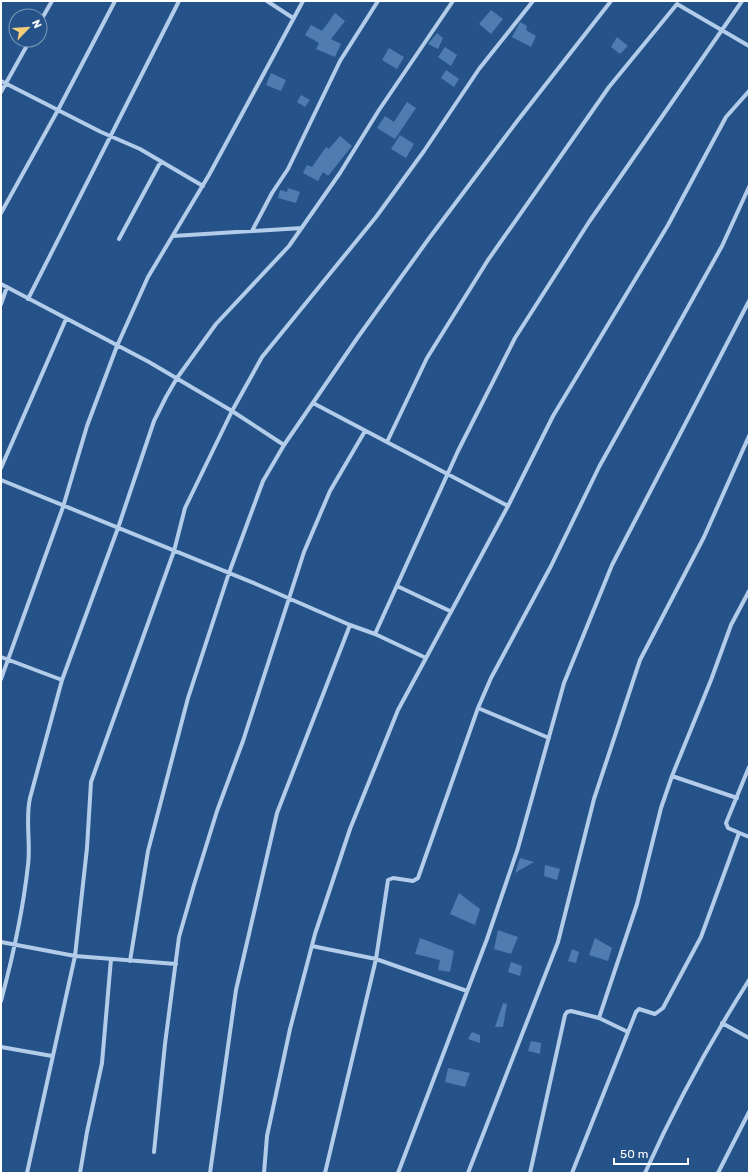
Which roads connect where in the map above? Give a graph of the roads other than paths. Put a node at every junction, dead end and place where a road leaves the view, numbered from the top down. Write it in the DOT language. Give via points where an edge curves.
graph roads {
  1 [pos="115,1"];
  2 [pos="179,1"];
  3 [pos="267,1"];
  4 [pos="303,1"];
  5 [pos="378,1"];
  6 [pos="453,1"];
  7 [pos="533,1"];
  8 [pos="611,1"];
  9 [pos="672,1"];
  10 [pos="742,1"];
  11 [pos="677,4"];
  12 [pos="292,18"];
  13 [pos="722,30"];
  14 [pos="749,46"];
  15 [pos="26,48"];
  16 [pos="1,80"];
  17 [pos="6,83"];
  18 [pos="1,92"];
  19 [pos="748,93"];
  20 [pos="58,110"];
  21 [pos="110,136"];
  22 [pos="161,161"];
  23 [pos="203,186"];
  24 [pos="749,187"];
  25 [pos="1,212"];
  26 [pos="302,228"];
  27 [pos="252,231"];
  28 [pos="173,236"];
  29 [pos="120,239"];
  30 [pos="1,284"];
  31 [pos="7,287"];
  32 [pos="28,299"];
  33 [pos="749,302"];
  34 [pos="1,304"];
  35 [pos="66,319"];
  36 [pos="117,346"];
  37 [pos="177,378"];
  38 [pos="313,404"];
  39 [pos="232,411"];
  40 [pos="365,431"];
  41 [pos="749,436"];
  42 [pos="387,442"];
  43 [pos="284,445"];
  44 [pos="1,468"];
  45 [pos="448,474"];
  46 [pos="1,480"];
  47 [pos="508,506"];
  48 [pos="63,507"];
  49 [pos="118,528"];
  50 [pos="174,551"];
  51 [pos="229,573"];
  52 [pos="397,586"];
  53 [pos="749,591"];
  54 [pos="289,599"];
  55 [pos="450,611"];
  56 [pos="350,625"];
  57 [pos="375,634"];
  58 [pos="1,657"];
  59 [pos="426,658"];
  60 [pos="7,659"];
  61 [pos="1,679"];
  62 [pos="62,680"];
  63 [pos="478,708"];
  64 [pos="549,738"];
  65 [pos="749,767"];
  66 [pos="672,776"];
  67 [pos="737,798"];
  68 [pos="739,833"];
  69 [pos="749,838"];
  70 [pos="1,942"];
  71 [pos="15,946"];
  72 [pos="312,946"];
  73 [pos="75,956"];
  74 [pos="111,959"];
  75 [pos="376,959"];
  76 [pos="130,961"];
  77 [pos="176,964"];
  78 [pos="749,980"];
  79 [pos="467,991"];
  80 [pos="1,1001"];
  81 [pos="599,1018"];
  82 [pos="722,1023"];
  83 [pos="628,1032"];
  84 [pos="749,1038"];
  85 [pos="1,1047"];
  86 [pos="52,1056"];
  87 [pos="749,1112"];
  88 [pos="154,1152"];
  89 [pos="27,1173"];
  90 [pos="80,1173"];
  91 [pos="210,1173"];
  92 [pos="264,1173"];
  93 [pos="325,1173"];
  94 [pos="398,1173"];
  95 [pos="468,1173"];
  96 [pos="530,1173"];
  97 [pos="572,1173"];
  98 [pos="646,1173"];
  99 [pos="718,1173"];
  1 -- 20 [label="street"];
  2 -- 21 [label="street"];
  3 -- 12 [label="street"];
  4 -- 12 [label="street"];
  5 -- 27 [label="street" via="340,61 288,168"];
  6 -- 26 [label="street"];
  7 -- 39 [label="street" via="479,69 376,217 262,358"];
  8 -- 38 [label="street" via="430,237"];
  9 -- 11 [label="street"];
  10 -- 13 [label="street"];
  11 -- 13 [label="street"];
  11 -- 42 [label="street" via="610,87 488,260 427,358"];
  12 -- 23 [label="street"];
  13 -- 14 [label="street"];
  13 -- 45 [label="street" via="589,222 515,338"];
  15 -- 17 [label="street"];
  16 -- 17 [label="street"];
  17 -- 18 [label="street"];
  17 -- 20 [label="street"];
  19 -- 47 [label="street" via="726,117 668,225 553,416"];
  20 -- 21 [label="street"];
  20 -- 25 [label="street"];
  21 -- 22 [label="street"];
  21 -- 32 [label="street"];
  22 -- 23 [label="street"];
  22 -- 29 [label="street"];
  23 -- 28 [label="street"];
  24 -- 63 [label="street" via="722,246 599,467"];
  26 -- 27 [label="street"];
  26 -- 37 [label="street" via="289,246 216,324"];
  27 -- 28 [label="street"];
  28 -- 36 [label="street" via="148,277"];
  30 -- 31 [label="street"];
  31 -- 32 [label="street"];
  31 -- 34 [label="street"];
  32 -- 35 [label="street"];
  33 -- 64 [label="street" via="612,565 564,683"];
  35 -- 36 [label="street"];
  35 -- 44 [label="street"];
  36 -- 37 [label="street"];
  36 -- 48 [label="street" via="87,426"];
  37 -- 39 [label="street"];
  37 -- 49 [label="street" via="154,421"];
  38 -- 40 [label="street"];
  38 -- 43 [label="street"];
  39 -- 43 [label="street"];
  39 -- 50 [label="street" via="185,508"];
  40 -- 42 [label="street"];
  40 -- 54 [label="street" via="330,491 304,552"];
  41 -- 95 [label="street" via="704,537 640,660 594,799 558,942"];
  42 -- 45 [label="street"];
  43 -- 51 [label="street" via="263,481"];
  45 -- 47 [label="street"];
  45 -- 52 [label="street"];
  46 -- 48 [label="street"];
  47 -- 55 [label="street"];
  48 -- 49 [label="street"];
  48 -- 60 [label="street"];
  49 -- 50 [label="street"];
  49 -- 62 [label="street"];
  50 -- 51 [label="street"];
  50 -- 73 [label="street" via="90,782 88,848"];
  51 -- 54 [label="street"];
  51 -- 76 [label="street" via="188,698 148,851"];
  52 -- 55 [label="street"];
  52 -- 57 [label="street"];
  53 -- 66 [label="street" via="731,624"];
  54 -- 56 [label="street"];
  54 -- 77 [label="street" via="243,741 217,811 180,937"];
  55 -- 59 [label="street"];
  56 -- 57 [label="street"];
  56 -- 91 [label="street" via="277,813 236,990"];
  57 -- 59 [label="street"];
  58 -- 60 [label="street"];
  59 -- 72 [label="street" via="398,710 350,829"];
  60 -- 61 [label="street"];
  60 -- 62 [label="street"];
  62 -- 71 [label="street" via="28,805 30,849"];
  63 -- 64 [label="street"];
  63 -- 75 [label="street" via="418,878 413,882 393,878 388,880"];
  64 -- 79 [label="street" via="518,848"];
  65 -- 67 [label="street"];
  66 -- 67 [label="street"];
  66 -- 81 [label="street" via="661,808 637,904"];
  67 -- 68 [label="street" via="726,823 728,828"];
  68 -- 69 [label="street"];
  68 -- 83 [label="street" via="701,937 663,1008 655,1014 639,1009"];
  70 -- 71 [label="street"];
  71 -- 73 [label="street"];
  71 -- 80 [label="street"];
  72 -- 75 [label="street"];
  72 -- 92 [label="street" via="288,1037 268,1136"];
  73 -- 74 [label="street"];
  73 -- 86 [label="street"];
  74 -- 76 [label="street"];
  74 -- 90 [label="street" via="102,1063"];
  75 -- 79 [label="street"];
  75 -- 93 [label="street"];
  76 -- 77 [label="street"];
  77 -- 88 [label="street"];
  78 -- 82 [label="street"];
  79 -- 94 [label="street"];
  81 -- 83 [label="street"];
  81 -- 96 [label="street" via="571,1011 565,1015"];
  82 -- 84 [label="street"];
  82 -- 98 [label="street" via="668,1124"];
  83 -- 97 [label="street"];
  85 -- 86 [label="street"];
  86 -- 89 [label="street"];
  87 -- 99 [label="street"];
}
